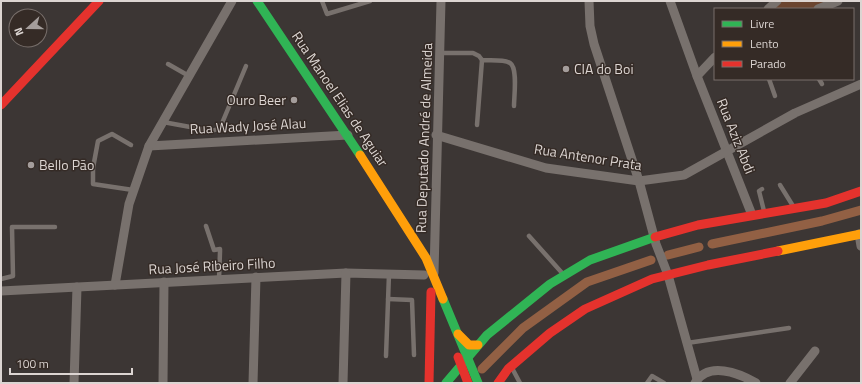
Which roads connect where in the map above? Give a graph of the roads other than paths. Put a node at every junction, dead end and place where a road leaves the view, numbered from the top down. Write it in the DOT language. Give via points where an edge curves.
graph roads {
  1 [pos="99,1"];
  2 [pos="232,1"];
  3 [pos="257,1"];
  4 [pos="322,1"];
  5 [pos="370,1"];
  6 [pos="441,1"];
  7 [pos="589,1"];
  8 [pos="670,1"];
  9 [pos="777,1"];
  10 [pos="838,1"];
  11 [pos="769,8"];
  12 [pos="820,8"];
  13 [pos="441,53"];
  14 [pos="714,58"];
  15 [pos="482,60"];
  16 [pos="168,64"];
  17 [pos="246,66"];
  18 [pos="189,76"];
  19 [pos="697,76"];
  20 [pos="769,80"];
  21 [pos="820,80"];
  22 [pos="822,84"];
  23 [pos="861,84"];
  24 [pos="775,96"];
  25 [pos="1,105"];
  26 [pos="514,106"];
  27 [pos="163,122"];
  28 [pos="477,125"];
  29 [pos="348,135"];
  30 [pos="436,135"];
  31 [pos="130,145"];
  32 [pos="149,146"];
  33 [pos="728,150"];
  34 [pos="639,181"];
  35 [pos="780,185"];
  36 [pos="762,189"];
  37 [pos="133,190"];
  38 [pos="861,191"];
  39 [pos="794,208"];
  40 [pos="764,212"];
  41 [pos="398,213"];
  42 [pos="752,214"];
  43 [pos="206,226"];
  44 [pos="55,227"];
  45 [pos="860,234"];
  46 [pos="529,236"];
  47 [pos="654,236"];
  48 [pos="861,246"];
  49 [pos="346,273"];
  50 [pos="388,274"];
  51 [pos="424,275"];
  52 [pos="564,275"];
  53 [pos="668,275"];
  54 [pos="434,276"];
  55 [pos="256,278"];
  56 [pos="1,279"];
  57 [pos="219,279"];
  58 [pos="164,282"];
  59 [pos="115,285"];
  60 [pos="77,287"];
  61 [pos="1,291"];
  62 [pos="431,292"];
  63 [pos="388,299"];
  64 [pos="790,328"];
  65 [pos="458,334"];
  66 [pos="688,343"];
  67 [pos="478,345"];
  68 [pos="815,351"];
  69 [pos="414,355"];
  70 [pos="386,356"];
  71 [pos="467,357"];
  72 [pos="461,365"];
  73 [pos="510,368"];
  74 [pos="696,381"];
  75 [pos="74,383"];
  76 [pos="163,383"];
  77 [pos="253,383"];
  78 [pos="343,383"];
  79 [pos="429,383"];
  80 [pos="446,383"];
  81 [pos="468,383"];
  82 [pos="478,383"];
  83 [pos="498,383"];
  84 [pos="505,383"];
  85 [pos="520,383"];
  86 [pos="647,383"];
  87 [pos="664,383"];
  88 [pos="756,383"];
  89 [pos="790,383"];
  1 -- 25 [label="main road"];
  2 -- 18 [label="street"];
  3 -- 29 [label="main road, Rua Manoel Elias de Aguiar"];
  4 -- 5 [label="lane" via="327,14"];
  6 -- 13 [label="street, Rua Deputado André de Almeida"];
  7 -- 34 [label="street" via="594,44"];
  8 -- 19 [label="street, Rua Aziz Abdi"];
  9 -- 11 [label="street"];
  10 -- 12 [label="street"];
  13 -- 15 [label="lane" via="473,53"];
  13 -- 30 [label="street, Rua Deputado André de Almeida"];
  14 -- 19 [label="street"];
  15 -- 26 [label="lane" via="505,62 513,67"];
  15 -- 28 [label="lane"];
  16 -- 18 [label="lane"];
  17 -- 27 [label="lane" via="220,128 212,130"];
  18 -- 27 [label="street"];
  19 -- 33 [label="street, Rua Aziz Abdi"];
  20 -- 24 [label="lane"];
  21 -- 22 [label="lane"];
  23 -- 33 [label="street, Rua Antenor Prata" via="795,113"];
  27 -- 32 [label="street"];
  29 -- 32 [label="street, Rua Wady José Alau"];
  29 -- 41 [label="main road, Rua Manoel Elias de Aguiar"];
  30 -- 34 [label="street, Rua Antenor Prata" via="546,168"];
  30 -- 54 [label="street, Rua Deputado André de Almeida"];
  31 -- 37 [label="lane" via="112,134 98,141 93,184"];
  32 -- 37 [label="street"];
  33 -- 34 [label="street, Rua Antenor Prata" via="684,175"];
  33 -- 42 [label="street, Rua Aziz Abdi"];
  34 -- 47 [label="street"];
  35 -- 39 [label="lane"];
  36 -- 40 [label="lane" via="759,191"];
  37 -- 59 [label="street"];
  38 -- 39 [label="main road" via="826,203"];
  39 -- 40 [label="main road"];
  40 -- 42 [label="main road"];
  41 -- 51 [label="main road, Rua Manoel Elias de Aguiar"];
  41 -- 54 [label="main road, Rua Manoel Elias de Aguiar"];
  42 -- 47 [label="main road"];
  43 -- 57 [label="lane" via="214,250 220,249"];
  44 -- 56 [label="lane" via="12,228 13,276"];
  45 -- 48 [label="street"];
  45 -- 53 [label="main road"];
  46 -- 52 [label="lane"];
  47 -- 52 [label="main road" via="590,260"];
  47 -- 53 [label="street"];
  49 -- 50 [label="street, Rua José Ribeiro Filho"];
  49 -- 55 [label="street, Rua José Ribeiro Filho"];
  49 -- 78 [label="street"];
  50 -- 51 [label="street, Rua José Ribeiro Filho"];
  50 -- 63 [label="lane"];
  51 -- 62 [label="main road, Rua Manoel Elias de Aguiar"];
  52 -- 67 [label="main road" via="515,311"];
  53 -- 66 [label="street"];
  53 -- 73 [label="main road" via="652,279 585,309 550,333"];
  54 -- 65 [label="main road, Rua Manoel Elias de Aguiar"];
  55 -- 57 [label="street, Rua José Ribeiro Filho"];
  55 -- 77 [label="street"];
  57 -- 58 [label="street, Rua José Ribeiro Filho"];
  58 -- 59 [label="street, Rua José Ribeiro Filho"];
  58 -- 76 [label="street"];
  59 -- 60 [label="street, Rua José Ribeiro Filho"];
  60 -- 61 [label="street, Rua José Ribeiro Filho"];
  60 -- 75 [label="street"];
  62 -- 72 [label="main road, Rua Manoel Elias de Aguiar"];
  62 -- 79 [label="main road"];
  63 -- 69 [label="lane" via="412,300"];
  63 -- 70 [label="lane"];
  64 -- 66 [label="lane"];
  65 -- 67 [label="main road" via="469,345"];
  65 -- 71 [label="main road, Rua Manoel Elias de Aguiar"];
  66 -- 74 [label="street"];
  67 -- 71 [label="main road"];
  68 -- 89 [label="street"];
  71 -- 72 [label="main road"];
  71 -- 82 [label="main road, Rua Manoel Elias de Aguiar"];
  72 -- 80 [label="main road"];
  72 -- 81 [label="main road, Rua Manoel Elias de Aguiar"];
  73 -- 83 [label="main road"];
  73 -- 84 [label="main road"];
  73 -- 85 [label="lane"];
  74 -- 88 [label="street" via="710,371 732,371"];
  86 -- 87 [label="lane" via="652,376"];
}
